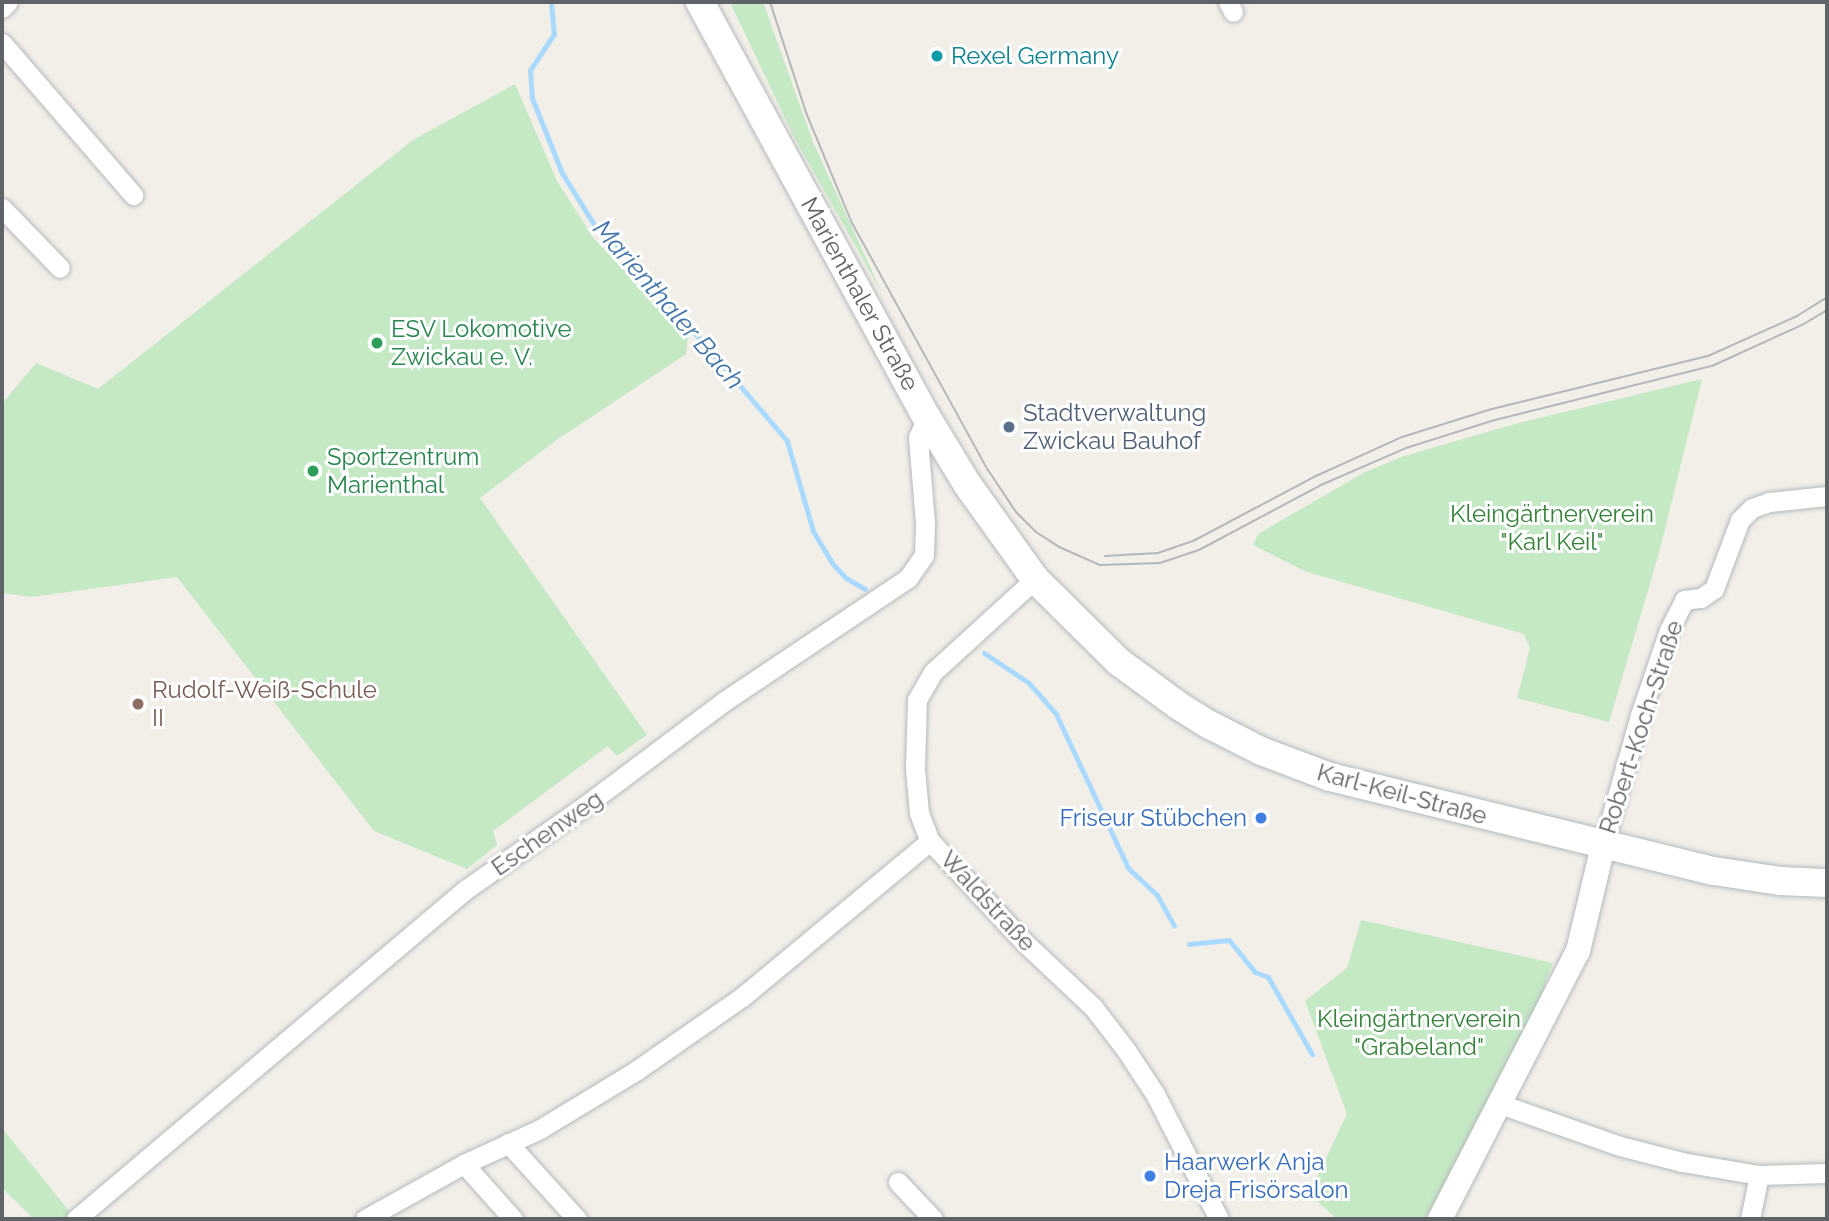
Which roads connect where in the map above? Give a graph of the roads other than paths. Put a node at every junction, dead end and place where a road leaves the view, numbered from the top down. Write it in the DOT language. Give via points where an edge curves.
graph roads {
  1 [pos="8,2"];
  2 [pos="700,2"];
  3 [pos="2,8"];
  4 [pos="2,43"];
  5 [pos="133,195"];
  6 [pos="2,208"];
  7 [pos="60,268"];
  8 [pos="927,418"];
  9 [pos="1827,496"];
  10 [pos="1035,579"];
  11 [pos="930,841"];
  12 [pos="1603,846"];
  13 [pos="1827,883"];
  14 [pos="1500,1104"];
  15 [pos="508,1143"];
  16 [pos="464,1164"];
  17 [pos="1827,1173"];
  18 [pos="1759,1175"];
  19 [pos="898,1182"];
  20 [pos="76,1219"];
  21 [pos="365,1219"];
  22 [pos="513,1219"];
  23 [pos="577,1219"];
  24 [pos="933,1219"];
  25 [pos="1219,1219"];
  26 [pos="1440,1219"];
  27 [pos="1750,1219"];
  1 -- 3 [label="street"];
  2 -- 8 [label="main road, Marienthaler Straße"];
  4 -- 5 [label="street"];
  6 -- 7 [label="street"];
  8 -- 10 [label="main road, Marienthaler Straße" via="1003,538"];
  8 -- 20 [label="street, Eschenweg" via="918,437 924,555 908,578 723,702 465,890"];
  9 -- 12 [label="street, Robert-Koch-Straße" via="1752,508 1741,520 1714,589 1701,598 1684,600 1644,703"];
  10 -- 11 [label="street, Waldstraße" via="933,672 917,700 918,802"];
  10 -- 12 [label="main road, Karl-Keil-Straße" via="1090,636 1149,685 1261,751 1331,777"];
  11 -- 15 [label="street" via="742,997 637,1070 540,1129"];
  11 -- 25 [label="street, Waldstraße" via="1025,943 1093,1007 1126,1050 1155,1094"];
  12 -- 13 [label="main road, Karl-Keil-Straße" via="1725,873"];
  12 -- 14 [label="street" via="1578,951"];
  14 -- 18 [label="street" via="1651,1155"];
  14 -- 26 [label="street"];
  15 -- 16 [label="street"];
  15 -- 23 [label="street"];
  16 -- 21 [label="street"];
  16 -- 22 [label="street"];
  17 -- 18 [label="street"];
  18 -- 27 [label="street"];
  19 -- 24 [label="street"];
}
